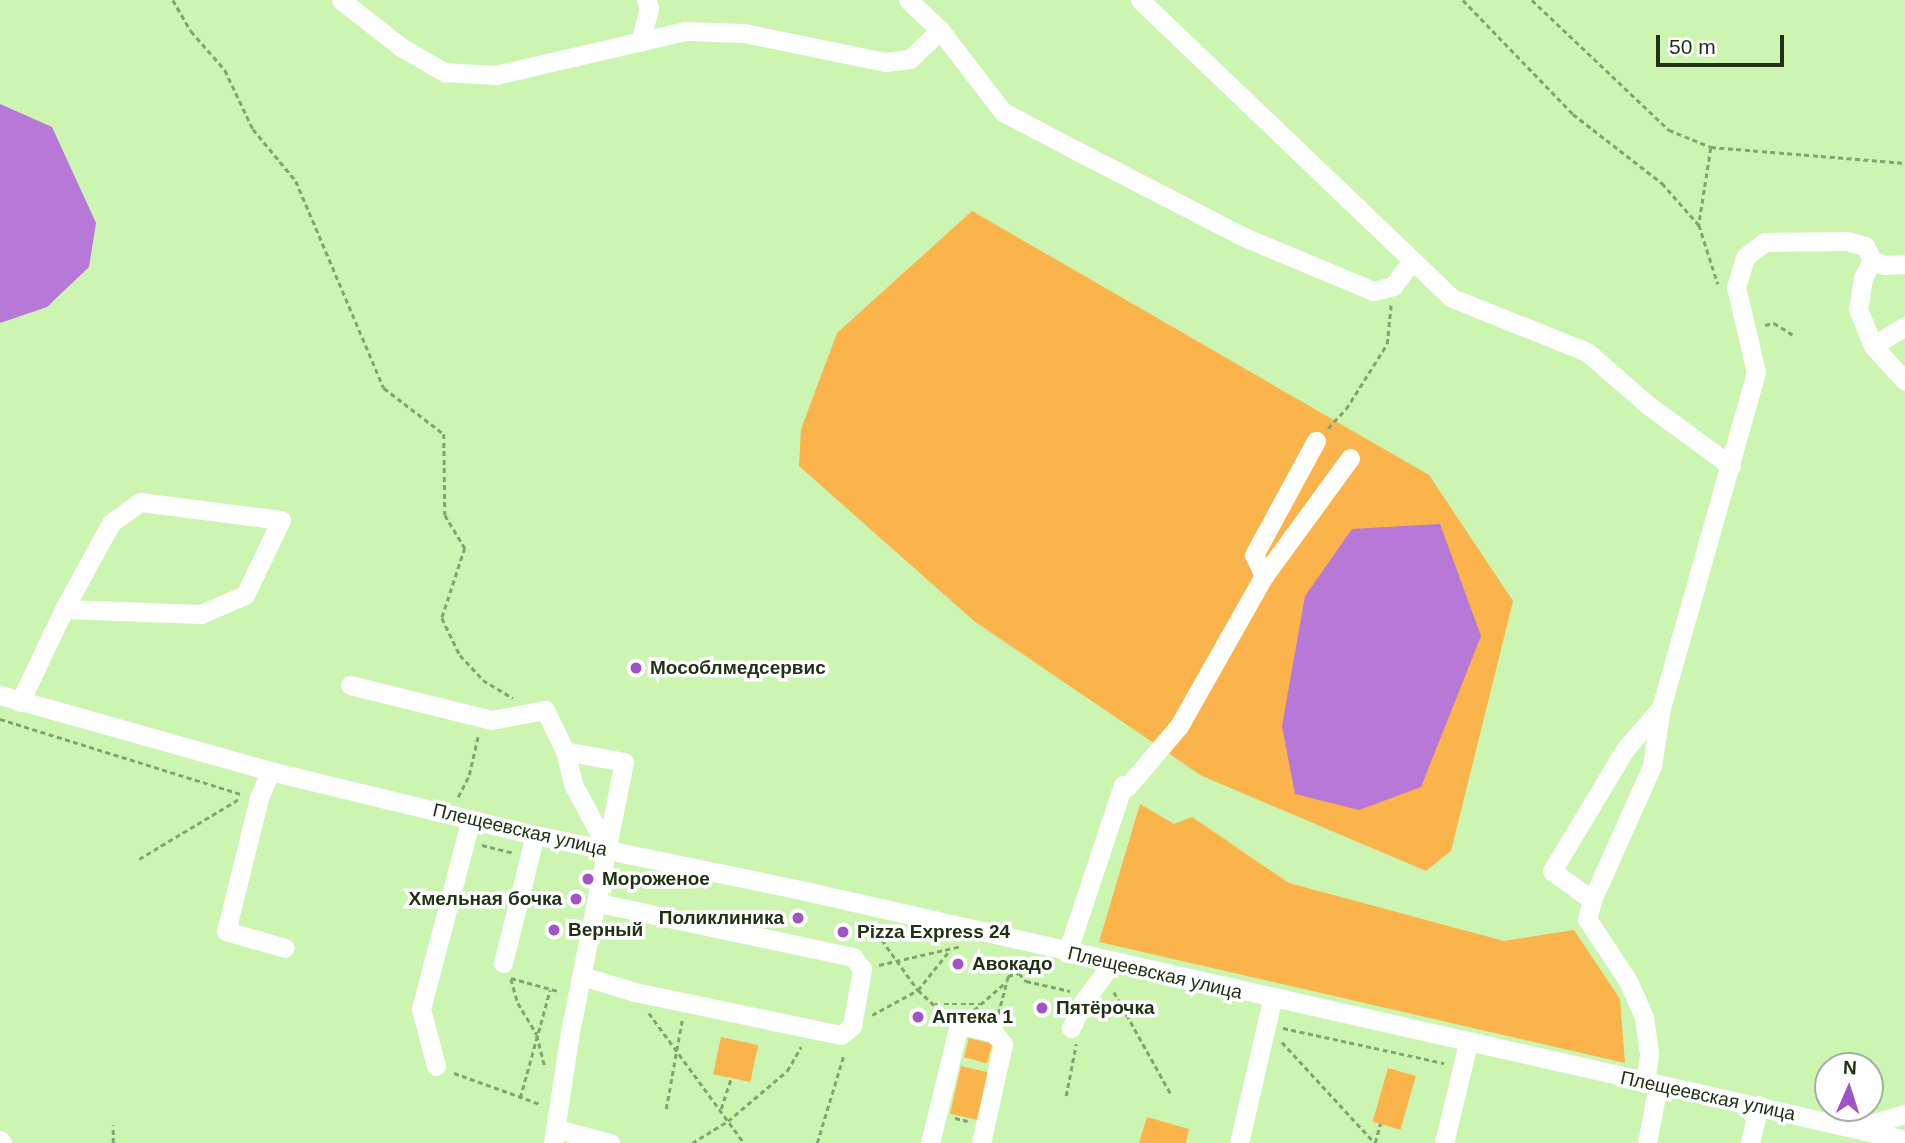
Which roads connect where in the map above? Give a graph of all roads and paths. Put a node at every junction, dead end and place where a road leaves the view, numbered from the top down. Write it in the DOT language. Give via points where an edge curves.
graph roads {
  1 [pos="173,0"];
  2 [pos="341,0"];
  3 [pos="646,0"];
  4 [pos="908,0"];
  5 [pos="1140,0"];
  6 [pos="1462,0"];
  7 [pos="1531,0"];
  8 [pos="940,30"];
  9 [pos="640,42"];
  10 [pos="1711,147"];
  11 [pos="1905,163"];
  12 [pos="1699,225"];
  13 [pos="1872,260"];
  14 [pos="1411,262"];
  15 [pos="1905,264"];
  16 [pos="1393,286"];
  17 [pos="1720,287"];
  18 [pos="1905,326"];
  19 [pos="1743,330"];
  20 [pos="1793,335"];
  21 [pos="1873,346"];
  22 [pos="1905,381"];
  23 [pos="1316,441"];
  24 [pos="1350,458"];
  25 [pos="1731,466"];
  26 [pos="1264,576"];
  27 [pos="64,609"];
  28 [pos="350,685"];
  29 [pos="0,695"];
  30 [pos="20,702"];
  31 [pos="1661,708"];
  32 [pos="545,710"];
  33 [pos="482,718"];
  34 [pos="0,719"];
  35 [pos="565,751"];
  36 [pos="270,771"];
  37 [pos="458,796"];
  38 [pos="469,826"];
  39 [pos="533,843"];
  40 [pos="609,851"];
  41 [pos="139,859"];
  42 [pos="1592,900"];
  43 [pos="598,903"];
  44 [pos="872,926"];
  45 [pos="963,945"];
  46 [pos="285,948"];
  47 [pos="949,951"];
  48 [pos="1067,953"];
  49 [pos="1023,954"];
  50 [pos="897,960"];
  51 [pos="503,963"];
  52 [pos="1105,968"];
  53 [pos="1018,973"];
  54 [pos="582,976"];
  55 [pos="1006,982"];
  56 [pos="550,990"];
  57 [pos="918,990"];
  58 [pos="635,992"];
  59 [pos="568,993"];
  60 [pos="1272,1000"];
  61 [pos="1083,1002"];
  62 [pos="685,1003"];
  63 [pos="934,1004"];
  64 [pos="981,1004"];
  65 [pos="1266,1024"];
  66 [pos="852,1026"];
  67 [pos="958,1026"];
  68 [pos="1071,1028"];
  69 [pos="811,1029"];
  70 [pos="993,1032"];
  71 [pos="537,1035"];
  72 [pos="1468,1042"];
  73 [pos="676,1052"];
  74 [pos="436,1066"];
  75 [pos="1457,1066"];
  76 [pos="545,1072"];
  77 [pos="731,1078"];
  78 [pos="1652,1084"];
  79 [pos="1171,1094"];
  80 [pos="1066,1096"];
  81 [pos="520,1098"];
  82 [pos="1759,1105"];
  83 [pos="550,1108"];
  84 [pos="666,1109"];
  85 [pos="721,1109"];
  86 [pos="937,1114"];
  87 [pos="1905,1114"];
  88 [pos="728,1121"];
  89 [pos="1380,1124"];
  90 [pos="113,1125"];
  91 [pos="1855,1129"];
  92 [pos="983,1134"];
  93 [pos="555,1136"];
  94 [pos="1905,1140"];
  95 [pos="113,1143"];
  96 [pos="610,1143"];
  97 [pos="692,1143"];
  98 [pos="744,1143"];
  99 [pos="817,1143"];
  100 [pos="930,1143"];
  101 [pos="1239,1143"];
  102 [pos="1375,1143"];
  103 [pos="1444,1143"];
  104 [pos="1647,1143"];
  105 [pos="1750,1143"];
  1 -- 32 [label="path" via="191,31 225,70 253,130 296,181 384,388 444,434 445,515 465,548 442,618 460,655 483,680 524,704"];
  2 -- 9 [label="street" via="401,47 444,72 496,75"];
  3 -- 9 [label="street" via="649,8"];
  4 -- 8 [label="street"];
  5 -- 14 [label="street"];
  6 -- 12 [label="path" via="1573,114 1662,183"];
  7 -- 10 [label="path" via="1669,130"];
  8 -- 9 [label="street" via="910,59 885,62 744,33 685,31"];
  8 -- 16 [label="street" via="1003,112 1244,237 1373,291"];
  10 -- 11 [label="path"];
  10 -- 12 [label="path"];
  12 -- 17 [label="path"];
  13 -- 15 [label="street" via="1884,265"];
  13 -- 19 [label="street" via="1865,246 1847,241 1765,242 1745,257 1736,287"];
  13 -- 21 [label="street" via="1863,278 1858,309"];
  14 -- 16 [label="street"];
  14 -- 25 [label="street" via="1452,298 1587,352 1648,405"];
  16 -- 23 [label="path" via="1387,344 1346,409"];
  18 -- 21 [label="street"];
  19 -- 20 [label="path" via="1774,323"];
  19 -- 25 [label="street" via="1756,372"];
  21 -- 22 [label="street"];
  23 -- 26 [label="street" via="1254,555"];
  24 -- 26 [label="street"];
  25 -- 31 [label="street"];
  26 -- 48 [label="street" via="1179,726 1125,786"];
  27 -- 27 [label="street" via="201,614 245,595 281,520 139,502 111,523"];
  27 -- 30 [label="street"];
  28 -- 33 [label="street"];
  29 -- 30 [label="street, Плещеевская улица"];
  30 -- 36 [label="street, Плещеевская улица"];
  31 -- 42 [label="street" via="1652,765"];
  31 -- 42 [label="street" via="1626,748 1552,871"];
  32 -- 33 [label="street"];
  32 -- 35 [label="street"];
  33 -- 37 [label="path" via="469,775"];
  34 -- 41 [label="path" via="251,797 218,809"];
  35 -- 40 [label="street" via="573,784"];
  35 -- 40 [label="street" via="624,762"];
  36 -- 38 [label="street, Плещеевская улица"];
  36 -- 46 [label="street" via="226,932"];
  38 -- 39 [label="street, Плещеевская улица"];
  38 -- 39 [label="path" via="473,843 522,856"];
  38 -- 74 [label="street" via="421,1009"];
  39 -- 40 [label="street, Плещеевская улица"];
  39 -- 51 [label="street"];
  40 -- 43 [label="street"];
  40 -- 48 [label="street, Плещеевская улица"];
  42 -- 78 [label="street" via="1587,919 1628,981 1644,1017"];
  43 -- 54 [label="street"];
  43 -- 66 [label="street" via="853,957 862,969"];
  44 -- 50 [label="path"];
  45 -- 47 [label="path"];
  47 -- 50 [label="path"];
  47 -- 57 [label="path"];
  48 -- 52 [label="street, Плещеевская улица"];
  49 -- 53 [label="path"];
  50 -- 57 [label="path"];
  52 -- 60 [label="street, Плещеевская улица"];
  52 -- 61 [label="street"];
  52 -- 79 [label="path"];
  53 -- 55 [label="path" via="1008,976"];
  53 -- 61 [label="path" via="1026,981 1074,992"];
  54 -- 58 [label="street"];
  54 -- 93 [label="street"];
  55 -- 64 [label="path"];
  55 -- 70 [label="path"];
  56 -- 59 [label="path"];
  56 -- 71 [label="path"];
  56 -- 71 [label="path" via="511,978 518,1003"];
  57 -- 63 [label="path"];
  57 -- 66 [label="path"];
  58 -- 62 [label="street"];
  58 -- 73 [label="path"];
  60 -- 65 [label="street"];
  60 -- 72 [label="street, Плещеевская улица"];
  61 -- 68 [label="street"];
  62 -- 69 [label="street"];
  62 -- 73 [label="path"];
  63 -- 64 [label="path"];
  63 -- 67 [label="path"];
  64 -- 67 [label="path"];
  65 -- 75 [label="path"];
  65 -- 101 [label="street"];
  65 -- 102 [label="path"];
  66 -- 69 [label="street" via="841,1035"];
  66 -- 99 [label="path"];
  67 -- 70 [label="street"];
  67 -- 86 [label="street"];
  68 -- 80 [label="path" via="1077,1040"];
  69 -- 88 [label="path" via="787,1071"];
  70 -- 92 [label="street" via="1003,1044"];
  71 -- 76 [label="path"];
  71 -- 81 [label="path"];
  72 -- 78 [label="street, Плещеевская улица"];
  72 -- 103 [label="street"];
  73 -- 84 [label="path"];
  73 -- 85 [label="path"];
  74 -- 81 [label="path"];
  77 -- 85 [label="path"];
  78 -- 82 [label="street, Плещеевская улица"];
  78 -- 104 [label="street"];
  81 -- 83 [label="path"];
  82 -- 91 [label="street, Плещеевская улица"];
  82 -- 105 [label="street"];
  85 -- 88 [label="path"];
  86 -- 92 [label="path"];
  86 -- 100 [label="street"];
  87 -- 91 [label="street"];
  88 -- 97 [label="path"];
  88 -- 98 [label="path"];
  89 -- 102 [label="path"];
  90 -- 95 [label="path"];
  91 -- 94 [label="street, Плещеевская улица"];
  93 -- 96 [label="street"];
}
